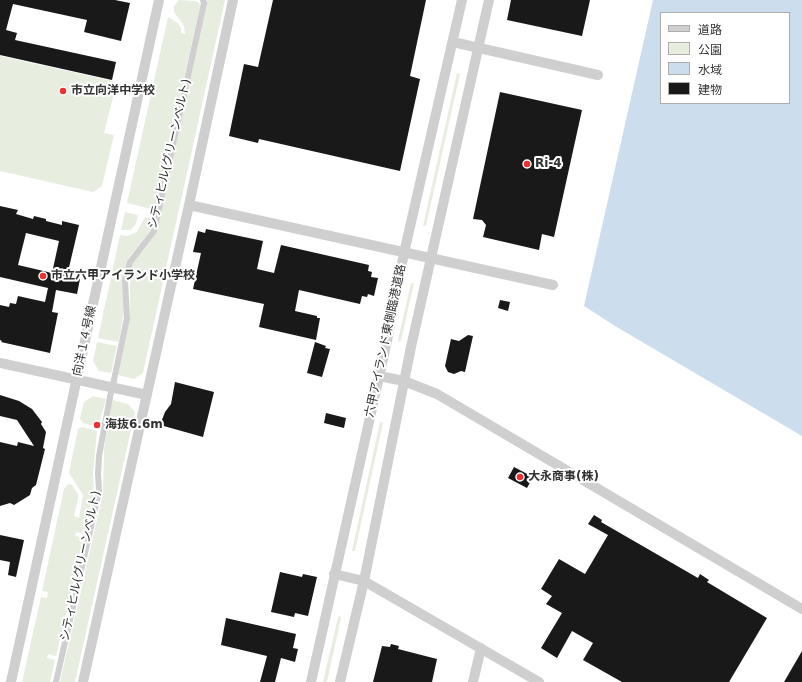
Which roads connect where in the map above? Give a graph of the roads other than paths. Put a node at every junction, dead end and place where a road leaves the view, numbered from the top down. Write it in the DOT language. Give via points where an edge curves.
graph roads {
  1 [pos="159,0"];
  2 [pos="203,0"];
  3 [pos="233,0"];
  4 [pos="462,0"];
  5 [pos="489,0"];
  6 [pos="453,42"];
  7 [pos="478,48"];
  8 [pos="598,75"];
  9 [pos="189,205"];
  10 [pos="404,253"];
  11 [pos="432,259"];
  12 [pos="553,285"];
  13 [pos="0,363"];
  14 [pos="380,376"];
  15 [pos="77,380"];
  16 [pos="404,381"];
  17 [pos="146,395"];
  18 [pos="334,574"];
  19 [pos="364,581"];
  20 [pos="802,609"];
  21 [pos="481,648"];
  22 [pos="11,682"];
  23 [pos="56,682"];
  24 [pos="83,682"];
  25 [pos="311,682"];
  26 [pos="340,682"];
  27 [pos="474,682"];
  28 [pos="539,682"];
  1 -- 15 [label="street, 向洋１４号線"];
  2 -- 23 [label="street, シティヒル(グリーンベルト), bridge" via="154,231 130,262 125,280 127,318 99,456 98,496"];
  3 -- 9 [label="street"];
  4 -- 6 [label="street, 六甲アイランド東側臨港道路"];
  5 -- 7 [label="street"];
  6 -- 7 [label="street"];
  6 -- 10 [label="street, 六甲アイランド東側臨港道路"];
  7 -- 8 [label="street"];
  7 -- 11 [label="street"];
  9 -- 10 [label="street"];
  9 -- 17 [label="street"];
  10 -- 11 [label="street"];
  10 -- 14 [label="street, 六甲アイランド東側臨港道路"];
  11 -- 12 [label="street"];
  11 -- 16 [label="street"];
  13 -- 15 [label="street"];
  14 -- 16 [label="street"];
  14 -- 18 [label="street, 六甲アイランド東側臨港道路"];
  15 -- 17 [label="street"];
  15 -- 22 [label="street, 向洋１４号線"];
  16 -- 19 [label="street"];
  16 -- 20 [label="street" via="437,394"];
  17 -- 24 [label="street"];
  18 -- 19 [label="street"];
  18 -- 25 [label="street, 六甲アイランド東側臨港道路"];
  19 -- 21 [label="street"];
  19 -- 26 [label="street"];
  21 -- 27 [label="street"];
  21 -- 28 [label="street"];
}
